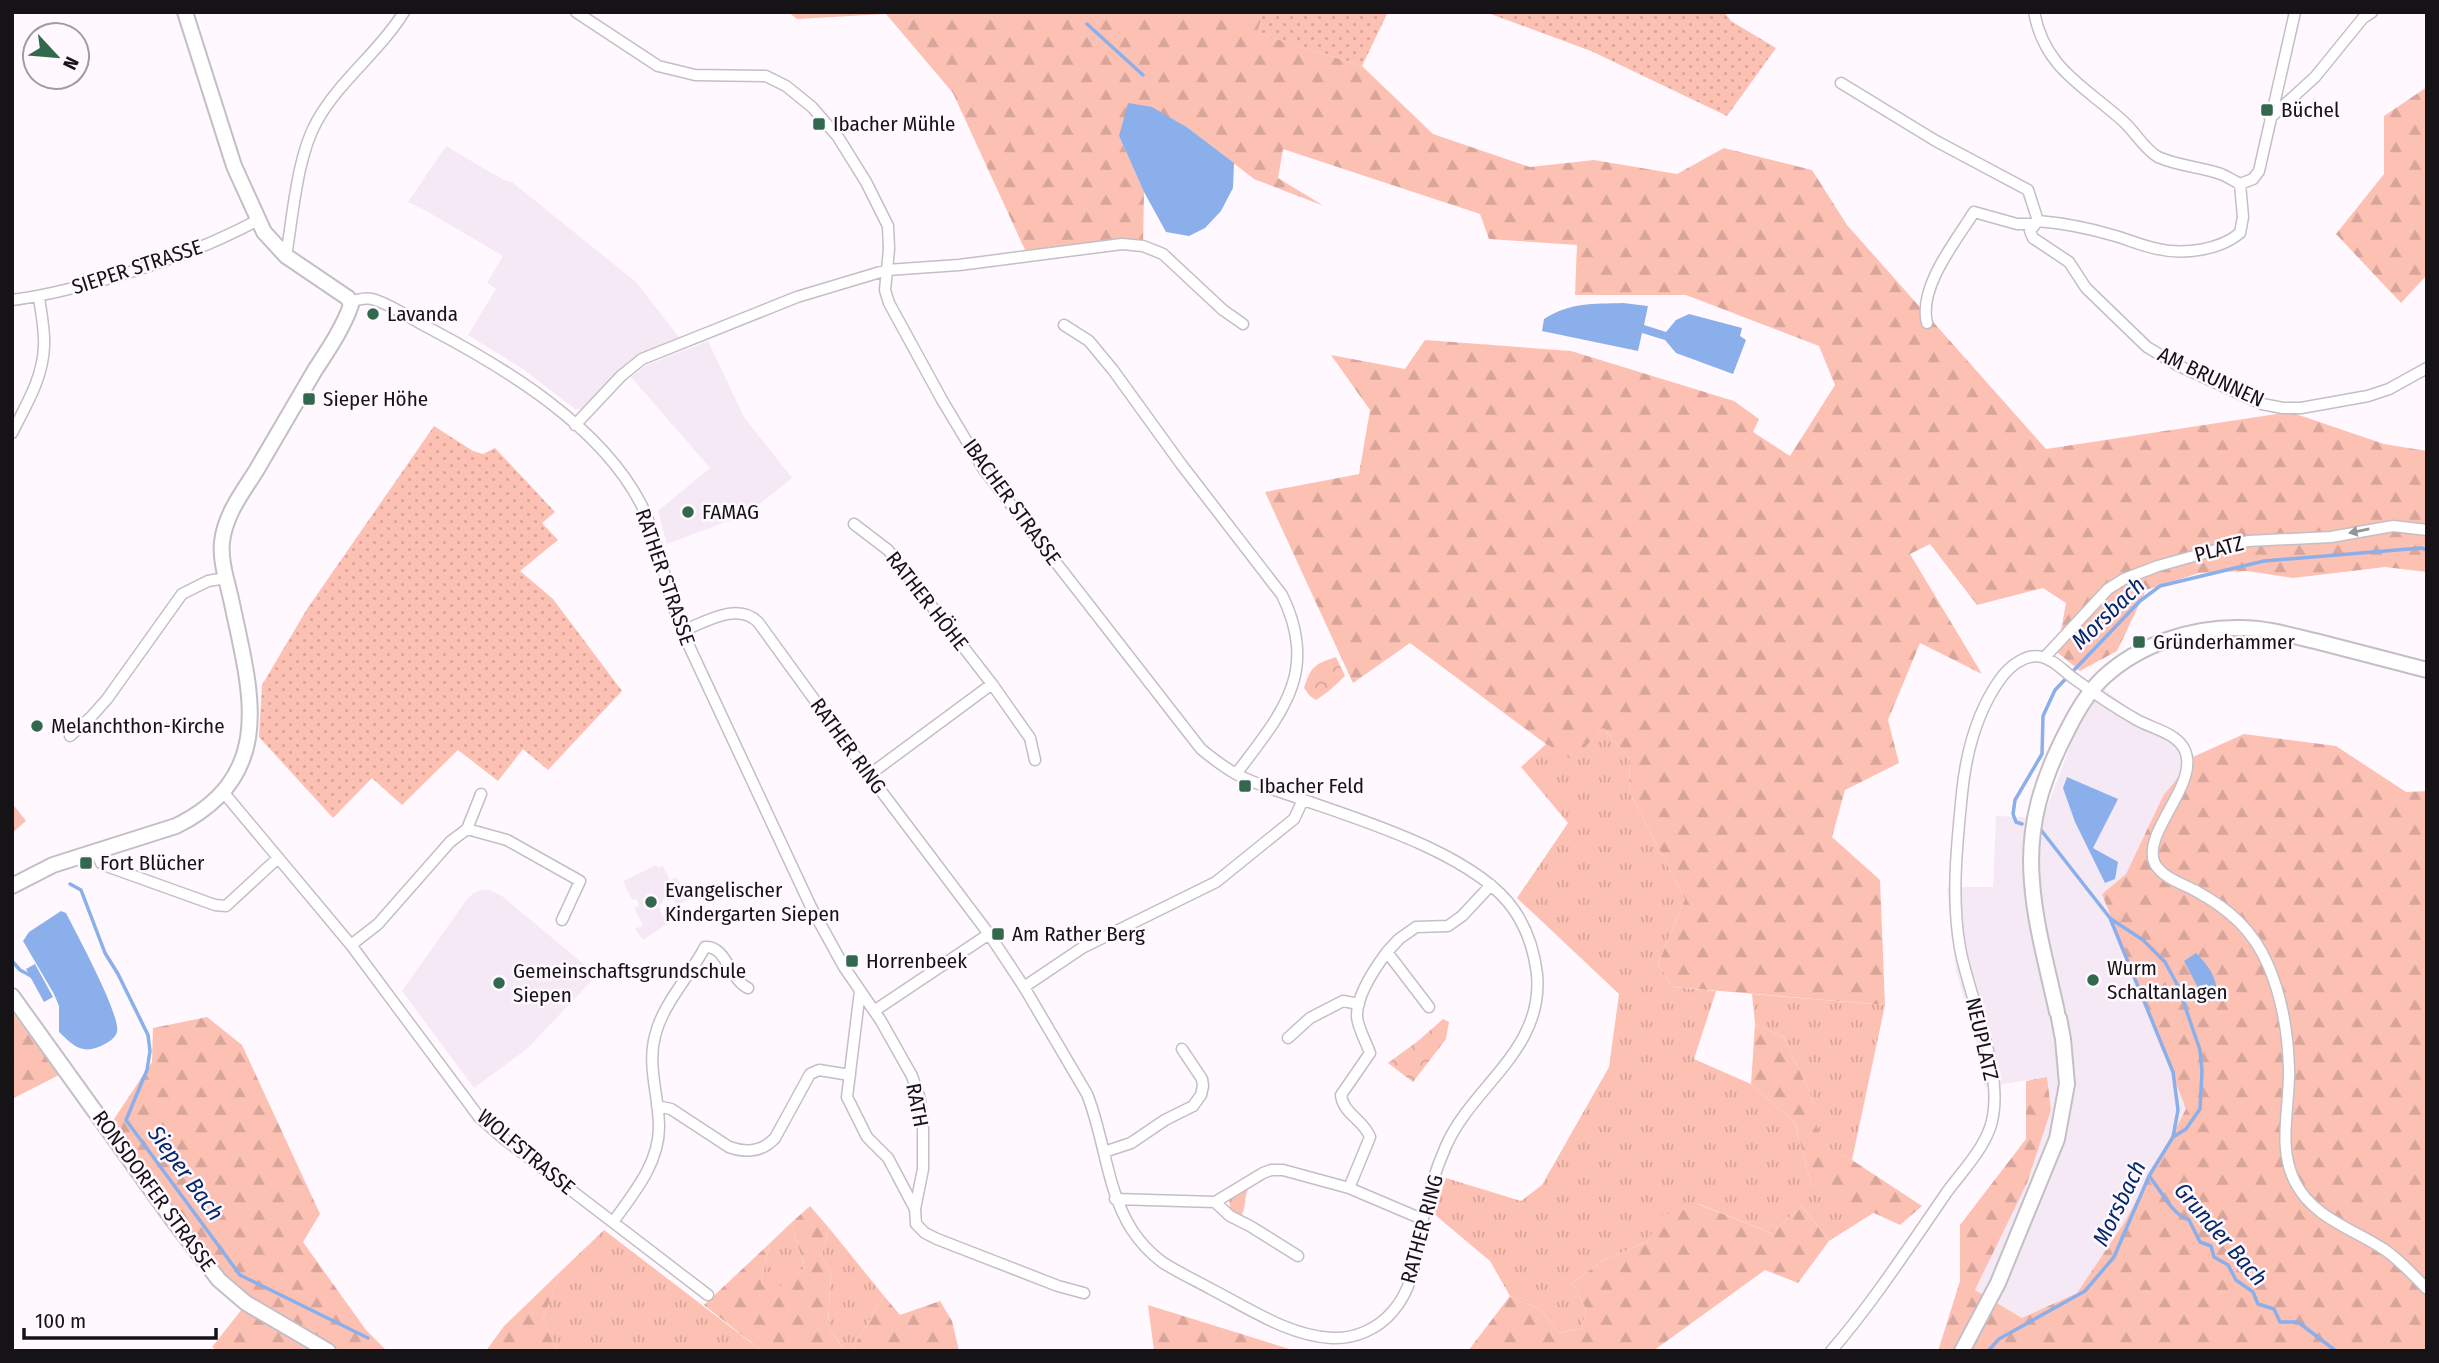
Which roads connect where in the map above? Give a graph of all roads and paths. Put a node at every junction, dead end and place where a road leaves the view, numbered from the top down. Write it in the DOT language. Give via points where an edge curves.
graph roads {
  1 [pos="185,12"];
  2 [pos="404,12"];
  3 [pos="576,12"];
  4 [pos="2034,12"];
  5 [pos="2295,12"];
  6 [pos="2372,12"];
  7 [pos="1841,83"];
  8 [pos="2269,118"];
  9 [pos="2240,184"];
  10 [pos="258,220"];
  11 [pos="2035,223"];
  12 [pos="286,256"];
  13 [pos="887,270"];
  14 [pos="39,297"];
  15 [pos="12,300"];
  16 [pos="351,301"];
  17 [pos="1927,323"];
  18 [pos="1243,324"];
  19 [pos="1064,325"];
  20 [pos="2427,368"];
  21 [pos="575,425"];
  22 [pos="12,433"];
  23 [pos="854,524"];
  24 [pos="2427,530"];
  25 [pos="226,578"];
  26 [pos="682,631"];
  27 [pos="2045,657"];
  28 [pos="2427,670"];
  29 [pos="992,684"];
  30 [pos="2092,690"];
  31 [pos="70,736"];
  32 [pos="1035,760"];
  33 [pos="1236,774"];
  34 [pos="869,775"];
  35 [pos="224,793"];
  36 [pos="481,794"];
  37 [pos="1303,800"];
  38 [pos="467,829"];
  39 [pos="96,851"];
  40 [pos="278,858"];
  41 [pos="1491,885"];
  42 [pos="12,886"];
  43 [pos="562,920"];
  44 [pos="989,934"];
  45 [pos="351,945"];
  46 [pos="1387,952"];
  47 [pos="1024,987"];
  48 [pos="748,988"];
  49 [pos="860,992"];
  50 [pos="12,996"];
  51 [pos="1359,1004"];
  52 [pos="1429,1007"];
  53 [pos="874,1011"];
  54 [pos="1288,1038"];
  55 [pos="1182,1049"];
  56 [pos="850,1075"];
  57 [pos="657,1106"];
  58 [pos="1104,1152"];
  59 [pos="1349,1188"];
  60 [pos="1115,1199"];
  61 [pos="1215,1202"];
  62 [pos="915,1209"];
  63 [pos="1422,1219"];
  64 [pos="613,1222"];
  65 [pos="1298,1256"];
  66 [pos="2427,1289"];
  67 [pos="1084,1293"];
  68 [pos="708,1295"];
  69 [pos="328,1351"];
  70 [pos="1831,1351"];
  71 [pos="1962,1351"];
  1 -- 10 [label="main road" via="234,166"];
  2 -- 12 [label="street" via="316,122 292,206"];
  3 -- 13 [label="street, IBACHER STRASSE" via="669,71 766,76 804,100 838,137 888,226"];
  4 -- 9 [label="street" via="2053,59 2133,130 2148,150"];
  5 -- 8 [label="street"];
  6 -- 8 [label="street" via="2315,77"];
  7 -- 11 [label="street" via="2028,190"];
  8 -- 9 [label="street" via="2259,172"];
  9 -- 11 [label="street" via="2240,233 2212,247 2159,250 2110,234"];
  10 -- 12 [label="main road"];
  10 -- 14 [label="street, SIEPER STRASSE" via="166,261"];
  11 -- 17 [label="street" via="2017,224 1974,212 1929,287"];
  11 -- 20 [label="street, AM BRUNNEN" via="2030,231 2033,238 2069,262 2086,288 2147,347 2262,404 2301,408 2368,396"];
  12 -- 16 [label="main road"];
  13 -- 18 [label="street" via="1135,244 1163,254"];
  13 -- 21 [label="street" via="797,297 642,359"];
  13 -- 33 [label="street, IBACHER STRASSE" via="889,303 984,470 1186,734"];
  14 -- 15 [label="street, SIEPER STRASSE"];
  14 -- 22 [label="street" via="44,345 41,367"];
  16 -- 21 [label="street, RATHER STRASSE" via="373,299 456,342 509,374"];
  16 -- 25 [label="main road" via="331,345 227,520 222,544"];
  19 -- 33 [label="street" via="1089,341 1113,370 1289,610 1297,645 1294,682 1276,720"];
  21 -- 26 [label="street, RATHER STRASSE" via="623,474 640,503"];
  23 -- 29 [label="street, RATHER HÖHE" via="888,550"];
  24 -- 27 [label="street, PLATZ, one-way" via="2393,526 2331,537 2248,541 2158,566 2108,589"];
  25 -- 31 [label="street" via="182,594 107,699"];
  25 -- 35 [label="main road" via="251,710 240,763"];
  26 -- 34 [label="street, RATHER RING" via="735,612 753,617"];
  26 -- 49 [label="street, RATHER STRASSE" via="790,866"];
  27 -- 30 [label="street"];
  27 -- 70 [label="street, NEUPLATZ" via="2017,662 1996,684 1975,729 1966,763 1954,895 1961,951 1990,1067 1992,1122 1940,1203"];
  28 -- 30 [label="main road" via="2275,631 2218,629 2175,637 2143,650"];
  29 -- 32 [label="street, RATHER HÖHE" via="1030,738"];
  29 -- 34 [label="street"];
  30 -- 66 [label="street" via="2140,722 2170,734 2187,754 2186,772 2152,853 2163,874 2217,903 2244,925 2270,969 2286,1034 2289,1070 2284,1144 2296,1185 2326,1216 2392,1255"];
  30 -- 71 [label="main road" via="2054,756 2041,787 2033,830 2034,901 2063,1039 2067,1084 2057,1139 2003,1271"];
  33 -- 37 [label="street, IBACHER STRASSE"];
  34 -- 44 [label="street, RATHER RING"];
  35 -- 39 [label="main road" via="176,826"];
  35 -- 40 [label="street, WOLFSTRASSE"];
  36 -- 38 [label="street"];
  37 -- 41 [label="street, IBACHER STRASSE" via="1457,860"];
  37 -- 47 [label="street" via="1294,819 1216,881 1082,948"];
  38 -- 43 [label="street" via="507,840 580,881"];
  38 -- 45 [label="street" via="450,842 378,924"];
  39 -- 40 [label="street" via="101,863 109,867 226,906"];
  39 -- 42 [label="main road" via="38,871"];
  40 -- 45 [label="street, WOLFSTRASSE"];
  41 -- 46 [label="street" via="1448,926 1416,927"];
  41 -- 63 [label="street, RATHER RING" via="1512,906 1528,932 1535,956 1536,1000 1517,1050 1447,1144"];
  44 -- 47 [label="street, RATHER RING"];
  44 -- 53 [label="street"];
  45 -- 64 [label="street, WOLFSTRASSE" via="479,1116"];
  46 -- 51 [label="street" via="1370,975"];
  46 -- 52 [label="street"];
  47 -- 58 [label="street, RATHER RING" via="1087,1094"];
  48 -- 57 [label="street" via="740,984 718,951 705,947 655,1036 652,1061"];
  49 -- 53 [label="street, RATHER STRASSE"];
  49 -- 56 [label="street"];
  50 -- 69 [label="main road, RONSDORFER STRASSE" via="219,1280 246,1303"];
  51 -- 54 [label="street" via="1343,1001 1310,1018"];
  51 -- 59 [label="street" via="1357,1017 1370,1053 1341,1095 1370,1137"];
  53 -- 62 [label="street, RATH" via="912,1076 920,1099 923,1169"];
  55 -- 58 [label="street" via="1202,1079 1201,1095 1193,1106 1131,1143"];
  56 -- 57 [label="street" via="819,1070 810,1074 775,1138 755,1150 729,1147 671,1109"];
  56 -- 62 [label="street" via="848,1097 860,1123 888,1158"];
  57 -- 64 [label="street" via="659,1137 654,1157"];
  58 -- 60 [label="street, RATHER RING"];
  59 -- 61 [label="street" via="1271,1170"];
  59 -- 63 [label="street"];
  60 -- 61 [label="street"];
  60 -- 63 [label="street, RATHER RING" via="1139,1239 1164,1263 1283,1325 1335,1338 1377,1326 1403,1299"];
  61 -- 65 [label="street" via="1230,1216"];
  62 -- 67 [label="street" via="916,1224 937,1239"];
  64 -- 68 [label="street, WOLFSTRASSE"];
}
